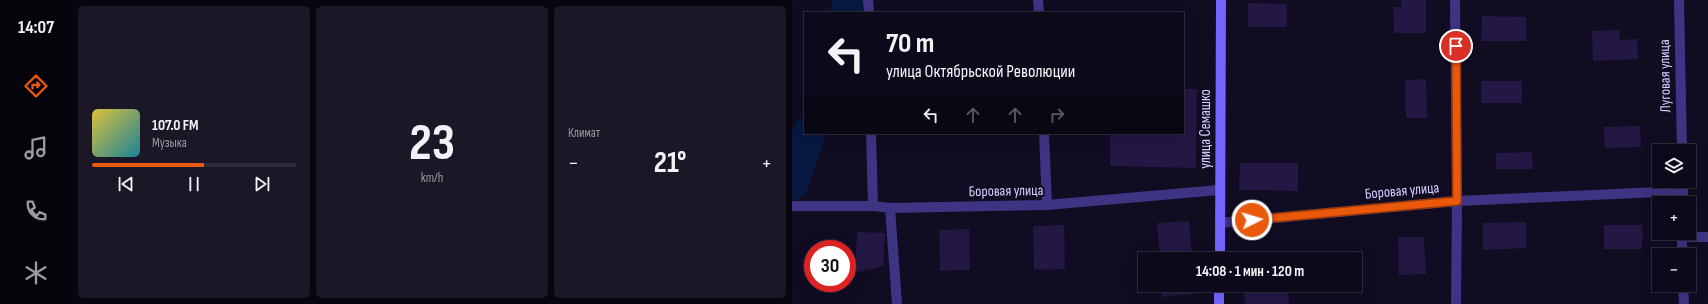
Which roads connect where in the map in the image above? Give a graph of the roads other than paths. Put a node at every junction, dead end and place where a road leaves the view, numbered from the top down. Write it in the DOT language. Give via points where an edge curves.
graph roads {
  1 [pos="868,0"];
  2 [pos="1038,0"];
  3 [pos="1221,0"];
  4 [pos="1455,0"];
  5 [pos="1679,0"];
  6 [pos="869,12"];
  7 [pos="1039,12"];
  8 [pos="871,134"];
  9 [pos="1044,134"];
  10 [pos="1682,144"];
  11 [pos="1653,188"];
  12 [pos="1219,190"];
  13 [pos="1457,201"];
  14 [pos="1047,205"];
  15 [pos="792,206"];
  16 [pos="873,206"];
  17 [pos="890,208"];
  18 [pos="1220,223"];
  19 [pos="1696,236"];
  20 [pos="1708,236"];
  21 [pos="1220,252"];
  22 [pos="1219,292"];
  23 [pos="1683,292"];
  24 [pos="897,304"];
  25 [pos="1219,304"];
  26 [pos="1456,304"];
  27 [pos="1684,304"];
  1 -- 6 [label="street"];
  2 -- 7 [label="street"];
  3 -- 12 [label="main road, улица Семашко"];
  4 -- 13 [label="street"];
  5 -- 10 [label="street, Луговая улица"];
  8 -- 16 [label="street"];
  9 -- 14 [label="street"];
  11 -- 13 [label="street, Боровая улица"];
  12 -- 14 [label="street, Боровая улица"];
  12 -- 18 [label="main road, улица Семашко"];
  13 -- 18 [label="street, Боровая улица"];
  13 -- 26 [label="street"];
  14 -- 17 [label="street, Боровая улица"];
  15 -- 16 [label="street, Боровая улица"];
  16 -- 17 [label="street, Боровая улица"];
  17 -- 24 [label="street"];
  18 -- 21 [label="main road, улица Семашко"];
  19 -- 20 [label="street"];
  22 -- 25 [label="main road"];
  23 -- 27 [label="street"];
}
